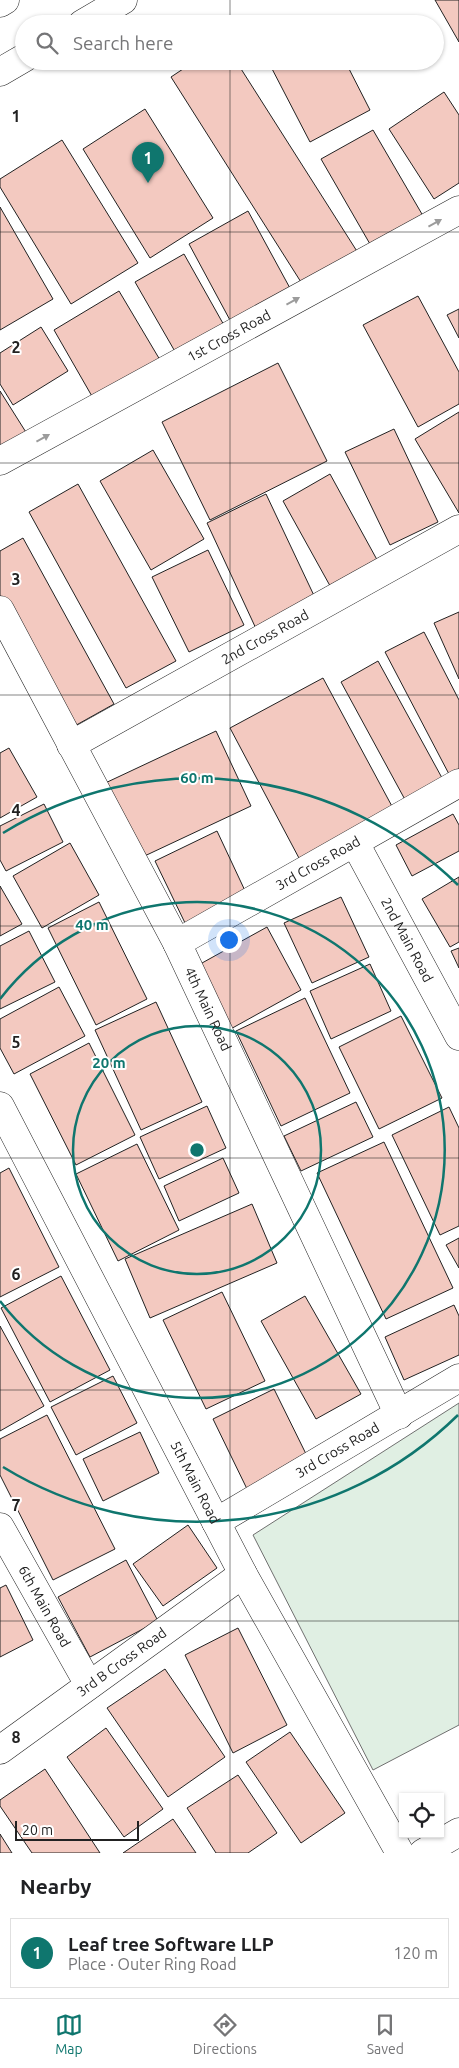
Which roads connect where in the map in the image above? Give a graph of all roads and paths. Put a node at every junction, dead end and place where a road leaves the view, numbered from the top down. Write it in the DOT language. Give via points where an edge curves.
graph roads {
  1 [pos="5,0"];
  2 [pos="0,3"];
  3 [pos="110,3"];
  4 [pos="94,15"];
  5 [pos="15,63"];
  6 [pos="0,72"];
  7 [pos="459,210"];
  8 [pos="0,461"];
  9 [pos="459,529"];
  10 [pos="0,610"];
  11 [pos="71,745"];
  12 [pos="459,783"];
  13 [pos="356,843"];
  14 [pos="177,943"];
  15 [pos="459,1036"];
  16 [pos="0,1106"];
  17 [pos="459,1378"];
  18 [pos="399,1415"];
  19 [pos="216,1522"];
  20 [pos="0,1527"];
  21 [pos="243,1574"];
  22 [pos="89,1685"];
  23 [pos="0,1750"];
  24 [pos="459,1832"];
  25 [pos="400,1853"];
  26 [pos="423,1853"];
  1 -- 2 [label="main road"];
  3 -- 4 [label="main road"];
  5 -- 6 [label="main road"];
  8 -- 7 [label="main road, 1st Cross Road, one-way"];
  9 -- 11 [label="main road, 2nd Cross Road"];
  10 -- 11 [label="main road, 4th Main Road"];
  11 -- 14 [label="main road, 4th Main Road"];
  12 -- 13 [label="main road, 3rd Cross Road"];
  13 -- 14 [label="main road, 3rd Cross Road"];
  13 -- 15 [label="main road, 2nd Main Road"];
  14 -- 18 [label="main road, 4th Main Road"];
  16 -- 19 [label="main road, 5th Main Road"];
  17 -- 18 [label="main road, 3rd Cross Road"];
  18 -- 19 [label="main road, 3rd Cross Road"];
  19 -- 21 [label="main road, 5th Main Road"];
  20 -- 22 [label="main road, 6th Main Road"];
  21 -- 22 [label="main road, 3rd B Cross Road"];
  21 -- 25 [label="main road, 5th Main Road"];
  22 -- 23 [label="main road, 3rd B Cross Road"];
  24 -- 26 [label="main road"];
}
